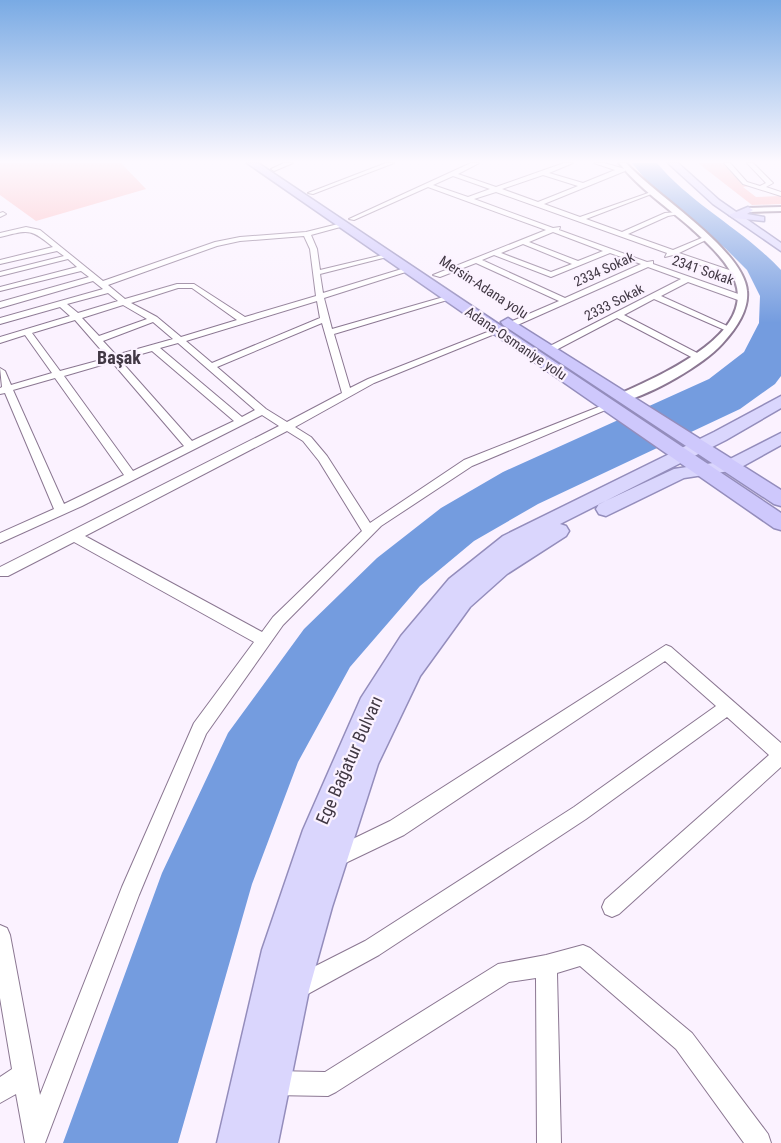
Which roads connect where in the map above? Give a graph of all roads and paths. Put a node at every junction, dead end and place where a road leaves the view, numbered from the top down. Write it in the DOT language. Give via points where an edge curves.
graph roads {
  1 [pos="338,216"];
  2 [pos="340,216"];
  3 [pos="359,216"];
  4 [pos="517,216"];
  5 [pos="571,216"];
  6 [pos="589,216"];
  7 [pos="662,216"];
  8 [pos="681,216"];
  9 [pos="736,216"];
  10 [pos="740,216"];
  11 [pos="757,216"];
  12 [pos="777,216"];
  13 [pos="580,220"];
  14 [pos="763,221"];
  15 [pos="347,222"];
  16 [pos="572,223"];
  17 [pos="563,226"];
  18 [pos="555,230"];
  19 [pos="306,234"];
  20 [pos="0,235"];
  21 [pos="621,235"];
  22 [pos="706,238"];
  23 [pos="583,240"];
  24 [pos="524,242"];
  25 [pos="572,244"];
  26 [pos="56,246"];
  27 [pos="561,248"];
  28 [pos="781,248"];
  29 [pos="611,250"];
  30 [pos="550,252"];
  31 [pos="495,253"];
  32 [pos="672,253"];
  33 [pos="0,256"];
  34 [pos="387,256"];
  35 [pos="69,257"];
  36 [pos="476,260"];
  37 [pos="0,262"];
  38 [pos="579,264"];
  39 [pos="647,265"];
  40 [pos="82,268"];
  41 [pos="408,270"];
  42 [pos="316,273"];
  43 [pos="0,274"];
  44 [pos="735,274"];
  45 [pos="437,275"];
  46 [pos="687,279"];
  47 [pos="98,281"];
  48 [pos="0,289"];
  49 [pos="110,290"];
  50 [pos="654,296"];
  51 [pos="319,298"];
  52 [pos="450,298"];
  53 [pos="741,298"];
  54 [pos="566,301"];
  55 [pos="125,303"];
  56 [pos="62,304"];
  57 [pos="0,305"];
  58 [pos="617,315"];
  59 [pos="77,317"];
  60 [pos="154,319"];
  61 [pos="325,319"];
  62 [pos="0,321"];
  63 [pos="245,321"];
  64 [pos="513,324"];
  65 [pos="730,329"];
  66 [pos="498,331"];
  67 [pos="27,332"];
  68 [pos="329,333"];
  69 [pos="0,340"];
  70 [pos="96,340"];
  71 [pos="180,340"];
  72 [pos="153,346"];
  73 [pos="553,348"];
  74 [pos="700,358"];
  75 [pos="113,359"];
  76 [pos="212,366"];
  77 [pos="0,370"];
  78 [pos="58,374"];
  79 [pos="4,390"];
  80 [pos="347,394"];
  81 [pos="624,397"];
  82 [pos="781,401"];
  83 [pos="610,406"];
  84 [pos="262,411"];
  85 [pos="240,421"];
  86 [pos="287,427"];
  87 [pos="781,438"];
  88 [pos="190,446"];
  89 [pos="689,452"];
  90 [pos="730,466"];
  91 [pos="131,476"];
  92 [pos="781,499"];
  93 [pos="61,510"];
  94 [pos="781,523"];
  95 [pos="369,532"];
  96 [pos="74,536"];
  97 [pos="0,538"];
  98 [pos="1,569"];
  99 [pos="264,640"];
  100 [pos="728,707"];
  101 [pos="781,755"];
  102 [pos="333,859"];
  103 [pos="302,874"];
  104 [pos="612,907"];
  105 [pos="1,946"];
  106 [pos="546,966"];
  107 [pos="291,990"];
  108 [pos="24,1074"];
  109 [pos="272,1083"];
  110 [pos="0,1091"];
  111 [pos="35,1141"];
  112 [pos="236,1143"];
  113 [pos="259,1143"];
  114 [pos="549,1143"];
  115 [pos="759,1143"];
  1 -- 15 [label="highway, Adana-Osmaniye yolu"];
  2 -- 15 [label="highway, Mersin-Adana yolu"];
  3 -- 15 [label="street"];
  4 -- 18 [label="street, 2341 Sokak"];
  5 -- 13 [label="street"];
  6 -- 13 [label="street"];
  7 -- 21 [label="street"];
  8 -- 22 [label="street"];
  9 -- 28 [label="main road"];
  10 -- 14 [label="highway"];
  11 -- 14 [label="main road"];
  12 -- 14 [label="street"];
  13 -- 16 [label="street"];
  13 -- 21 [label="street"];
  15 -- 19 [label="street"];
  15 -- 34 [label="highway, Adana-Osmaniye yolu"];
  15 -- 45 [label="highway, Mersin-Adana yolu"];
  17 -- 18 [label="street"];
  18 -- 23 [label="street, 2341 Sokak"];
  18 -- 24 [label="street"];
  19 -- 42 [label="street" via="314,249"];
  19 -- 47 [label="street" via="215,244"];
  20 -- 26 [label="street" via="34,230"];
  21 -- 32 [label="street"];
  22 -- 32 [label="street, 2334 Sokak"];
  22 -- 44 [label="street"];
  23 -- 25 [label="street"];
  23 -- 29 [label="street, 2341 Sokak"];
  24 -- 30 [label="street"];
  24 -- 31 [label="street"];
  26 -- 33 [label="street"];
  26 -- 35 [label="street"];
  26 -- 37 [label="street"];
  27 -- 30 [label="street"];
  29 -- 38 [label="street"];
  29 -- 39 [label="street, 2341 Sokak"];
  30 -- 38 [label="street"];
  31 -- 36 [label="street"];
  31 -- 38 [label="street" via="551,275"];
  32 -- 39 [label="street, 2334 Sokak"];
  32 -- 44 [label="street"];
  34 -- 41 [label="highway, Adana-Osmaniye yolu"];
  34 -- 42 [label="street"];
  35 -- 40 [label="street"];
  35 -- 43 [label="street"];
  36 -- 45 [label="street"];
  36 -- 54 [label="street"];
  39 -- 46 [label="street, 2341 Sokak"];
  39 -- 54 [label="street, 2334 Sokak"];
  40 -- 47 [label="street"];
  40 -- 48 [label="street"];
  41 -- 51 [label="street"];
  41 -- 52 [label="highway, Adana-Osmaniye yolu"];
  42 -- 51 [label="street"];
  44 -- 53 [label="street" via="742,289"];
  45 -- 64 [label="highway, Mersin-Adana yolu"];
  46 -- 50 [label="street, 2333 Sokak"];
  46 -- 53 [label="street, 2341 Sokak"];
  47 -- 49 [label="street"];
  47 -- 57 [label="street"];
  49 -- 55 [label="street"];
  49 -- 56 [label="street"];
  50 -- 58 [label="street, 2333 Sokak"];
  50 -- 65 [label="street"];
  51 -- 61 [label="street"];
  51 -- 63 [label="street"];
  52 -- 66 [label="highway, Adana-Osmaniye yolu"];
  52 -- 68 [label="street"];
  53 -- 65 [label="street"];
  54 -- 64 [label="street, 2334 Sokak"];
  55 -- 59 [label="street"];
  55 -- 60 [label="street"];
  55 -- 63 [label="street" via="177,286 194,286"];
  56 -- 59 [label="street"];
  56 -- 62 [label="street"];
  58 -- 73 [label="street, 2333 Sokak"];
  58 -- 74 [label="street"];
  59 -- 67 [label="street"];
  59 -- 70 [label="street"];
  60 -- 70 [label="street"];
  60 -- 71 [label="street"];
  61 -- 68 [label="street"];
  61 -- 76 [label="street"];
  63 -- 71 [label="street"];
  64 -- 73 [label="highway, Mersin-Adana yolu"];
  65 -- 74 [label="street"];
  66 -- 80 [label="street"];
  66 -- 83 [label="highway, Adana-Osmaniye yolu"];
  67 -- 69 [label="street"];
  67 -- 78 [label="street"];
  68 -- 80 [label="street"];
  70 -- 75 [label="street"];
  71 -- 72 [label="street"];
  71 -- 76 [label="street"];
  72 -- 75 [label="street"];
  72 -- 85 [label="street"];
  73 -- 81 [label="highway, Mersin-Adana yolu"];
  74 -- 81 [label="street"];
  75 -- 78 [label="street"];
  75 -- 88 [label="street"];
  76 -- 84 [label="street"];
  77 -- 79 [label="street"];
  78 -- 79 [label="street"];
  78 -- 91 [label="street"];
  79 -- 93 [label="street"];
  80 -- 86 [label="street"];
  81 -- 89 [label="highway, Adana-Osmaniye yolu"];
  82 -- 89 [label="main road, Ege Bağatur Bulvarı"];
  83 -- 89 [label="highway, Adana-Osmaniye yolu"];
  83 -- 95 [label="street" via="468,463"];
  84 -- 85 [label="street"];
  84 -- 86 [label="street"];
  85 -- 88 [label="street"];
  86 -- 95 [label="street" via="307,439 323,459"];
  86 -- 96 [label="street"];
  87 -- 90 [label="main road, Ege Bağatur Bulvarı"];
  88 -- 91 [label="street"];
  89 -- 90 [label="main road, Ege Bağatur Bulvarı"];
  89 -- 94 [label="highway, Adana-Osmaniye yolu"];
  89 -- 102 [label="main road, Ege Bağatur Bulvarı" via="680,473 549,537 500,568 462,601 412,669 371,750"];
  89 -- 103 [label="main road, Ege Bağatur Bulvarı" via="510,541 457,585 409,644 370,706"];
  90 -- 92 [label="highway"];
  91 -- 93 [label="street"];
  93 -- 97 [label="street"];
  95 -- 99 [label="street" via="278,621"];
  96 -- 98 [label="street"];
  96 -- 99 [label="street"];
  99 -- 111 [label="street" via="200,729 129,894"];
  100 -- 101 [label="street"];
  100 -- 102 [label="street" via="666,652 397,828"];
  100 -- 107 [label="street" via="580,813 372,948"];
  101 -- 104 [label="street"];
  102 -- 103 [label="street"];
  102 -- 107 [label="main road, Ege Bağatur Bulvarı"];
  103 -- 112 [label="main road, Ege Bağatur Bulvarı" via="278,950"];
  105 -- 108 [label="street"];
  106 -- 109 [label="street" via="506,972 328,1084"];
  106 -- 114 [label="street"];
  106 -- 115 [label="street" via="583,955 684,1041"];
  107 -- 109 [label="main road, Ege Bağatur Bulvarı"];
  108 -- 110 [label="street"];
  108 -- 111 [label="street"];
  109 -- 113 [label="main road, Ege Bağatur Bulvarı"];
}
